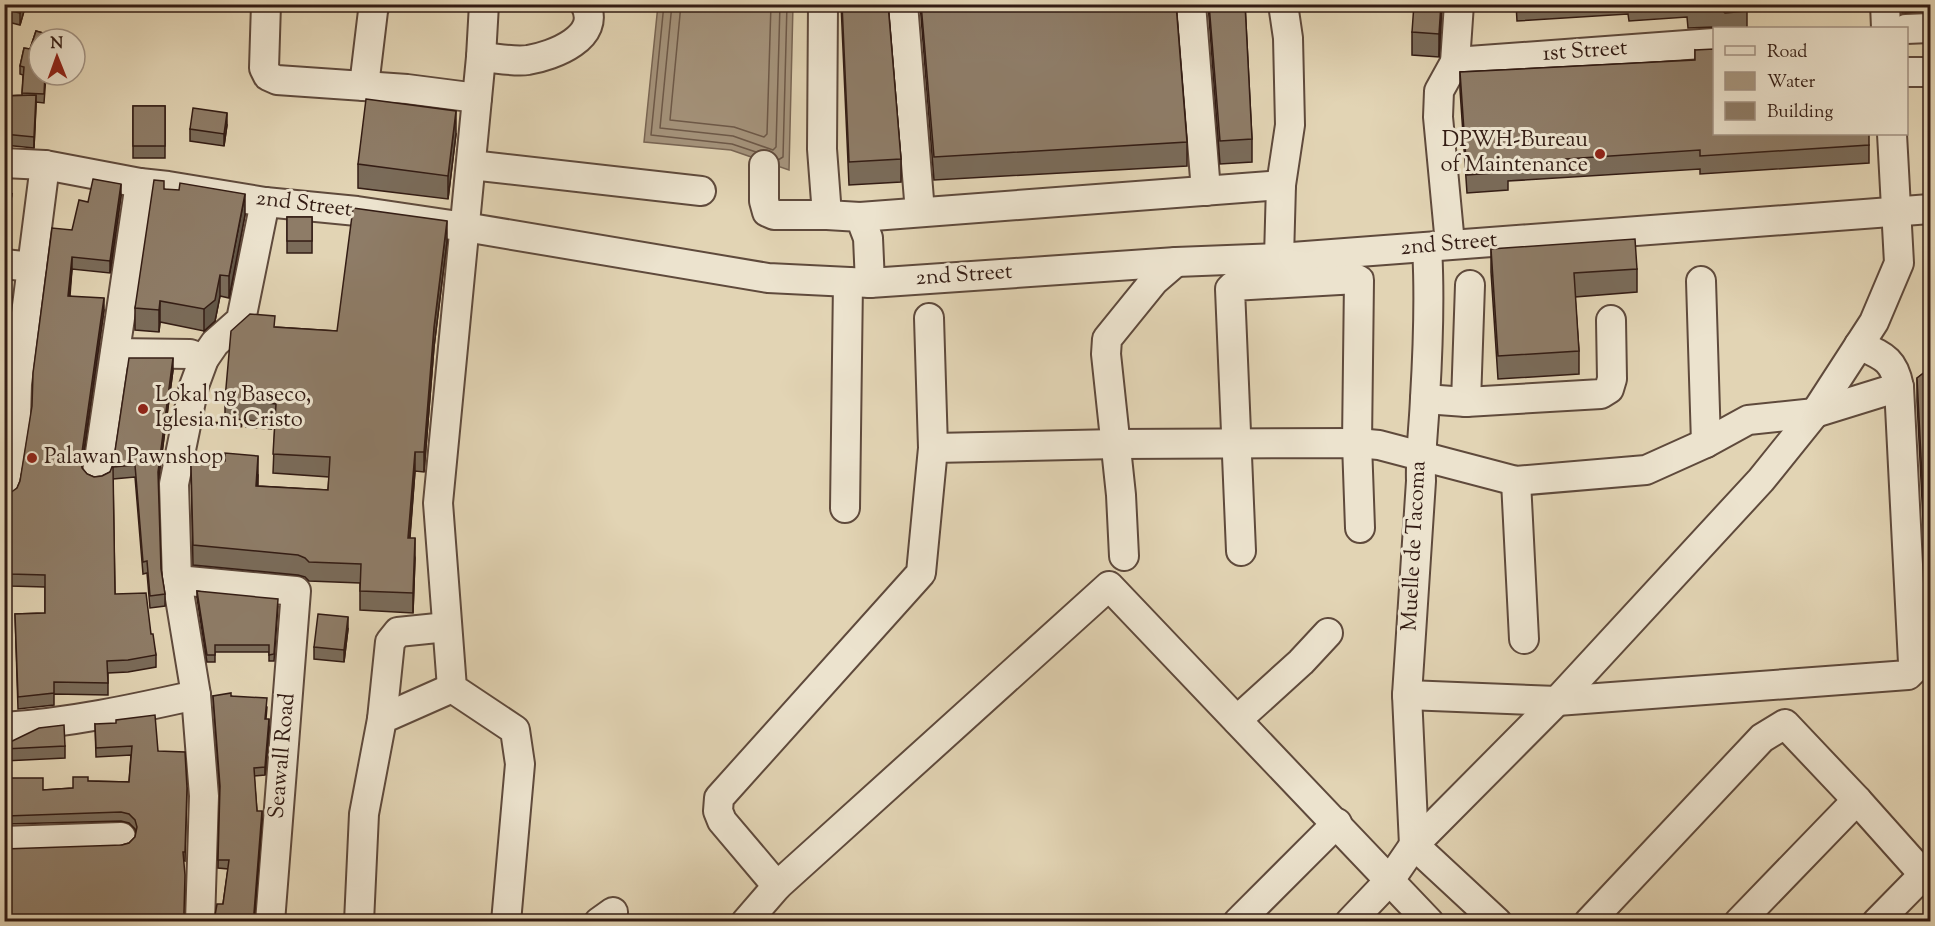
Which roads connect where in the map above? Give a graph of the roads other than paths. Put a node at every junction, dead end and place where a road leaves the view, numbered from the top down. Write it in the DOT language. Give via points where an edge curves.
graph roads {
  1 [pos="266,4"];
  2 [pos="375,4"];
  3 [pos="484,4"];
  4 [pos="585,4"];
  5 [pos="823,4"];
  6 [pos="903,4"];
  7 [pos="1191,4"];
  8 [pos="1283,4"];
  9 [pos="1460,4"];
  10 [pos="1885,4"];
  11 [pos="1886,27"];
  12 [pos="1930,28"];
  13 [pos="1908,29"];
  14 [pos="1713,43"];
  15 [pos="481,57"];
  16 [pos="1455,62"];
  17 [pos="1908,72"];
  18 [pos="1930,72"];
  19 [pos="364,86"];
  20 [pos="477,98"];
  21 [pos="1892,135"];
  22 [pos="4,163"];
  23 [pos="45,165"];
  24 [pos="471,165"];
  25 [pos="764,165"];
  26 [pos="140,183"];
  27 [pos="1281,186"];
  28 [pos="701,191"];
  29 [pos="1206,191"];
  30 [pos="265,202"];
  31 [pos="1930,209"];
  32 [pos="1896,211"];
  33 [pos="920,212"];
  34 [pos="827,215"];
  35 [pos="860,217"];
  36 [pos="465,227"];
  37 [pos="1438,246"];
  38 [pos="1279,258"];
  39 [pos="1176,262"];
  40 [pos="18,266"];
  41 [pos="1701,281"];
  42 [pos="859,282"];
  43 [pos="1470,285"];
  44 [pos="929,318"];
  45 [pos="1611,320"];
  46 [pos="1859,345"];
  47 [pos="114,353"];
  48 [pos="204,359"];
  49 [pos="1899,387"];
  50 [pos="1425,399"];
  51 [pos="1466,402"];
  52 [pos="1815,413"];
  53 [pos="1236,443"];
  54 [pos="1357,443"];
  55 [pos="1706,443"];
  56 [pos="1116,444"];
  57 [pos="933,448"];
  58 [pos="1420,458"];
  59 [pos="96,473"];
  60 [pos="1516,482"];
  61 [pos="4,490"];
  62 [pos="845,508"];
  63 [pos="1360,528"];
  64 [pos="1241,551"];
  65 [pos="1124,556"];
  66 [pos="177,580"];
  67 [pos="447,627"];
  68 [pos="1328,633"];
  69 [pos="1524,639"];
  70 [pos="452,688"];
  71 [pos="196,695"];
  72 [pos="1407,695"];
  73 [pos="1557,701"];
  74 [pos="382,719"];
  75 [pos="1237,720"];
  76 [pos="4,728"];
  77 [pos="1857,800"];
  78 [pos="1336,823"];
  79 [pos="121,837"];
  80 [pos="4,841"];
  81 [pos="1414,845"];
  82 [pos="1927,871"];
  83 [pos="1389,880"];
  84 [pos="777,886"];
  85 [pos="1486,918"];
  86 [pos="200,921"];
  87 [pos="270,921"];
  88 [pos="359,921"];
  89 [pos="506,921"];
  90 [pos="746,921"];
  91 [pos="1238,921"];
  92 [pos="1350,921"];
  93 [pos="1429,921"];
  94 [pos="1589,921"];
  95 [pos="1738,921"];
  96 [pos="1877,921"];
  1 -- 19 [label="street" via="264,68 268,76 286,82"];
  2 -- 19 [label="street"];
  3 -- 15 [label="street"];
  4 -- 15 [label="street" via="587,30 556,52 527,60"];
  5 -- 34 [label="street" via="822,149"];
  6 -- 33 [label="street"];
  7 -- 29 [label="street"];
  8 -- 27 [label="street" via="1288,38 1290,125"];
  9 -- 16 [label="street"];
  10 -- 11 [label="street"];
  12 -- 13 [label="street"];
  14 -- 16 [label="street, 1st Street"];
  15 -- 20 [label="street"];
  16 -- 37 [label="street, Muelle de Tacoma" via="1439,91"];
  17 -- 18 [label="street"];
  19 -- 20 [label="street"];
  20 -- 24 [label="street"];
  21 -- 32 [label="street"];
  22 -- 23 [label="street, 2nd Street"];
  23 -- 26 [label="street, 2nd Street"];
  23 -- 40 [label="street"];
  24 -- 28 [label="street"];
  24 -- 36 [label="street"];
  25 -- 34 [label="street" via="767,212"];
  26 -- 30 [label="street, 2nd Street"];
  26 -- 47 [label="street"];
  27 -- 29 [label="street"];
  27 -- 38 [label="street"];
  29 -- 33 [label="street"];
  30 -- 36 [label="street, 2nd Street"];
  30 -- 48 [label="street" via="241,320 215,343"];
  31 -- 32 [label="street, 2nd Street"];
  32 -- 37 [label="street, 2nd Street"];
  32 -- 46 [label="street" via="1899,263 1874,322"];
  33 -- 35 [label="street"];
  34 -- 35 [label="street"];
  35 -- 42 [label="street" via="868,238"];
  36 -- 42 [label="street, 2nd Street" via="768,278"];
  36 -- 67 [label="street" via="438,503"];
  37 -- 38 [label="street, 2nd Street"];
  37 -- 50 [label="street, Muelle de Tacoma" via="1428,281"];
  38 -- 39 [label="street, 2nd Street"];
  39 -- 42 [label="street, 2nd Street"];
  39 -- 56 [label="street" via="1154,281 1107,339"];
  40 -- 61 [label="street" via="16,416"];
  41 -- 55 [label="street"];
  42 -- 62 [label="street"];
  43 -- 51 [label="street"];
  44 -- 57 [label="street"];
  45 -- 51 [label="street" via="1612,380 1609,389 1601,394"];
  46 -- 49 [label="street" via="1891,364"];
  46 -- 52 [label="street"];
  47 -- 48 [label="street" via="190,354"];
  47 -- 59 [label="street"];
  48 -- 66 [label="street" via="194,386 174,484"];
  49 -- 52 [label="street"];
  49 -- 73 [label="street" via="1913,663 1908,675"];
  50 -- 51 [label="street"];
  50 -- 58 [label="street, Muelle de Tacoma"];
  52 -- 55 [label="street" via="1748,420"];
  52 -- 73 [label="street" via="1761,480"];
  53 -- 54 [label="street"];
  53 -- 54 [label="street" via="1230,289 1357,279"];
  53 -- 56 [label="street"];
  53 -- 64 [label="street"];
  54 -- 58 [label="street" via="1379,445"];
  54 -- 63 [label="street"];
  55 -- 60 [label="street" via="1646,470"];
  56 -- 57 [label="street"];
  56 -- 65 [label="street"];
  57 -- 84 [label="street" via="921,573 718,798 722,820"];
  58 -- 60 [label="street"];
  58 -- 72 [label="street, Muelle de Tacoma"];
  60 -- 69 [label="street"];
  66 -- 71 [label="street"];
  66 -- 87 [label="street, Seawall Road" via="296,591"];
  67 -- 70 [label="street"];
  67 -- 74 [label="street" via="398,633 390,642"];
  68 -- 75 [label="street"];
  70 -- 74 [label="street"];
  70 -- 89 [label="street" via="515,730 520,764"];
  71 -- 76 [label="street" via="124,711"];
  71 -- 86 [label="street" via="204,796"];
  72 -- 73 [label="street"];
  72 -- 81 [label="street, Muelle de Tacoma"];
  73 -- 81 [label="street"];
  74 -- 88 [label="street" via="364,814"];
  75 -- 78 [label="street"];
  75 -- 84 [label="street" via="1109,586"];
  77 -- 82 [label="street"];
  77 -- 94 [label="street" via="1785,724 1776,728 1762,738"];
  77 -- 95 [label="street"];
  78 -- 83 [label="street"];
  78 -- 91 [label="street"];
  79 -- 80 [label="street"];
  81 -- 83 [label="street"];
  81 -- 85 [label="street"];
  82 -- 96 [label="street"];
  83 -- 92 [label="street"];
  83 -- 93 [label="street"];
  84 -- 90 [label="street"];
}
